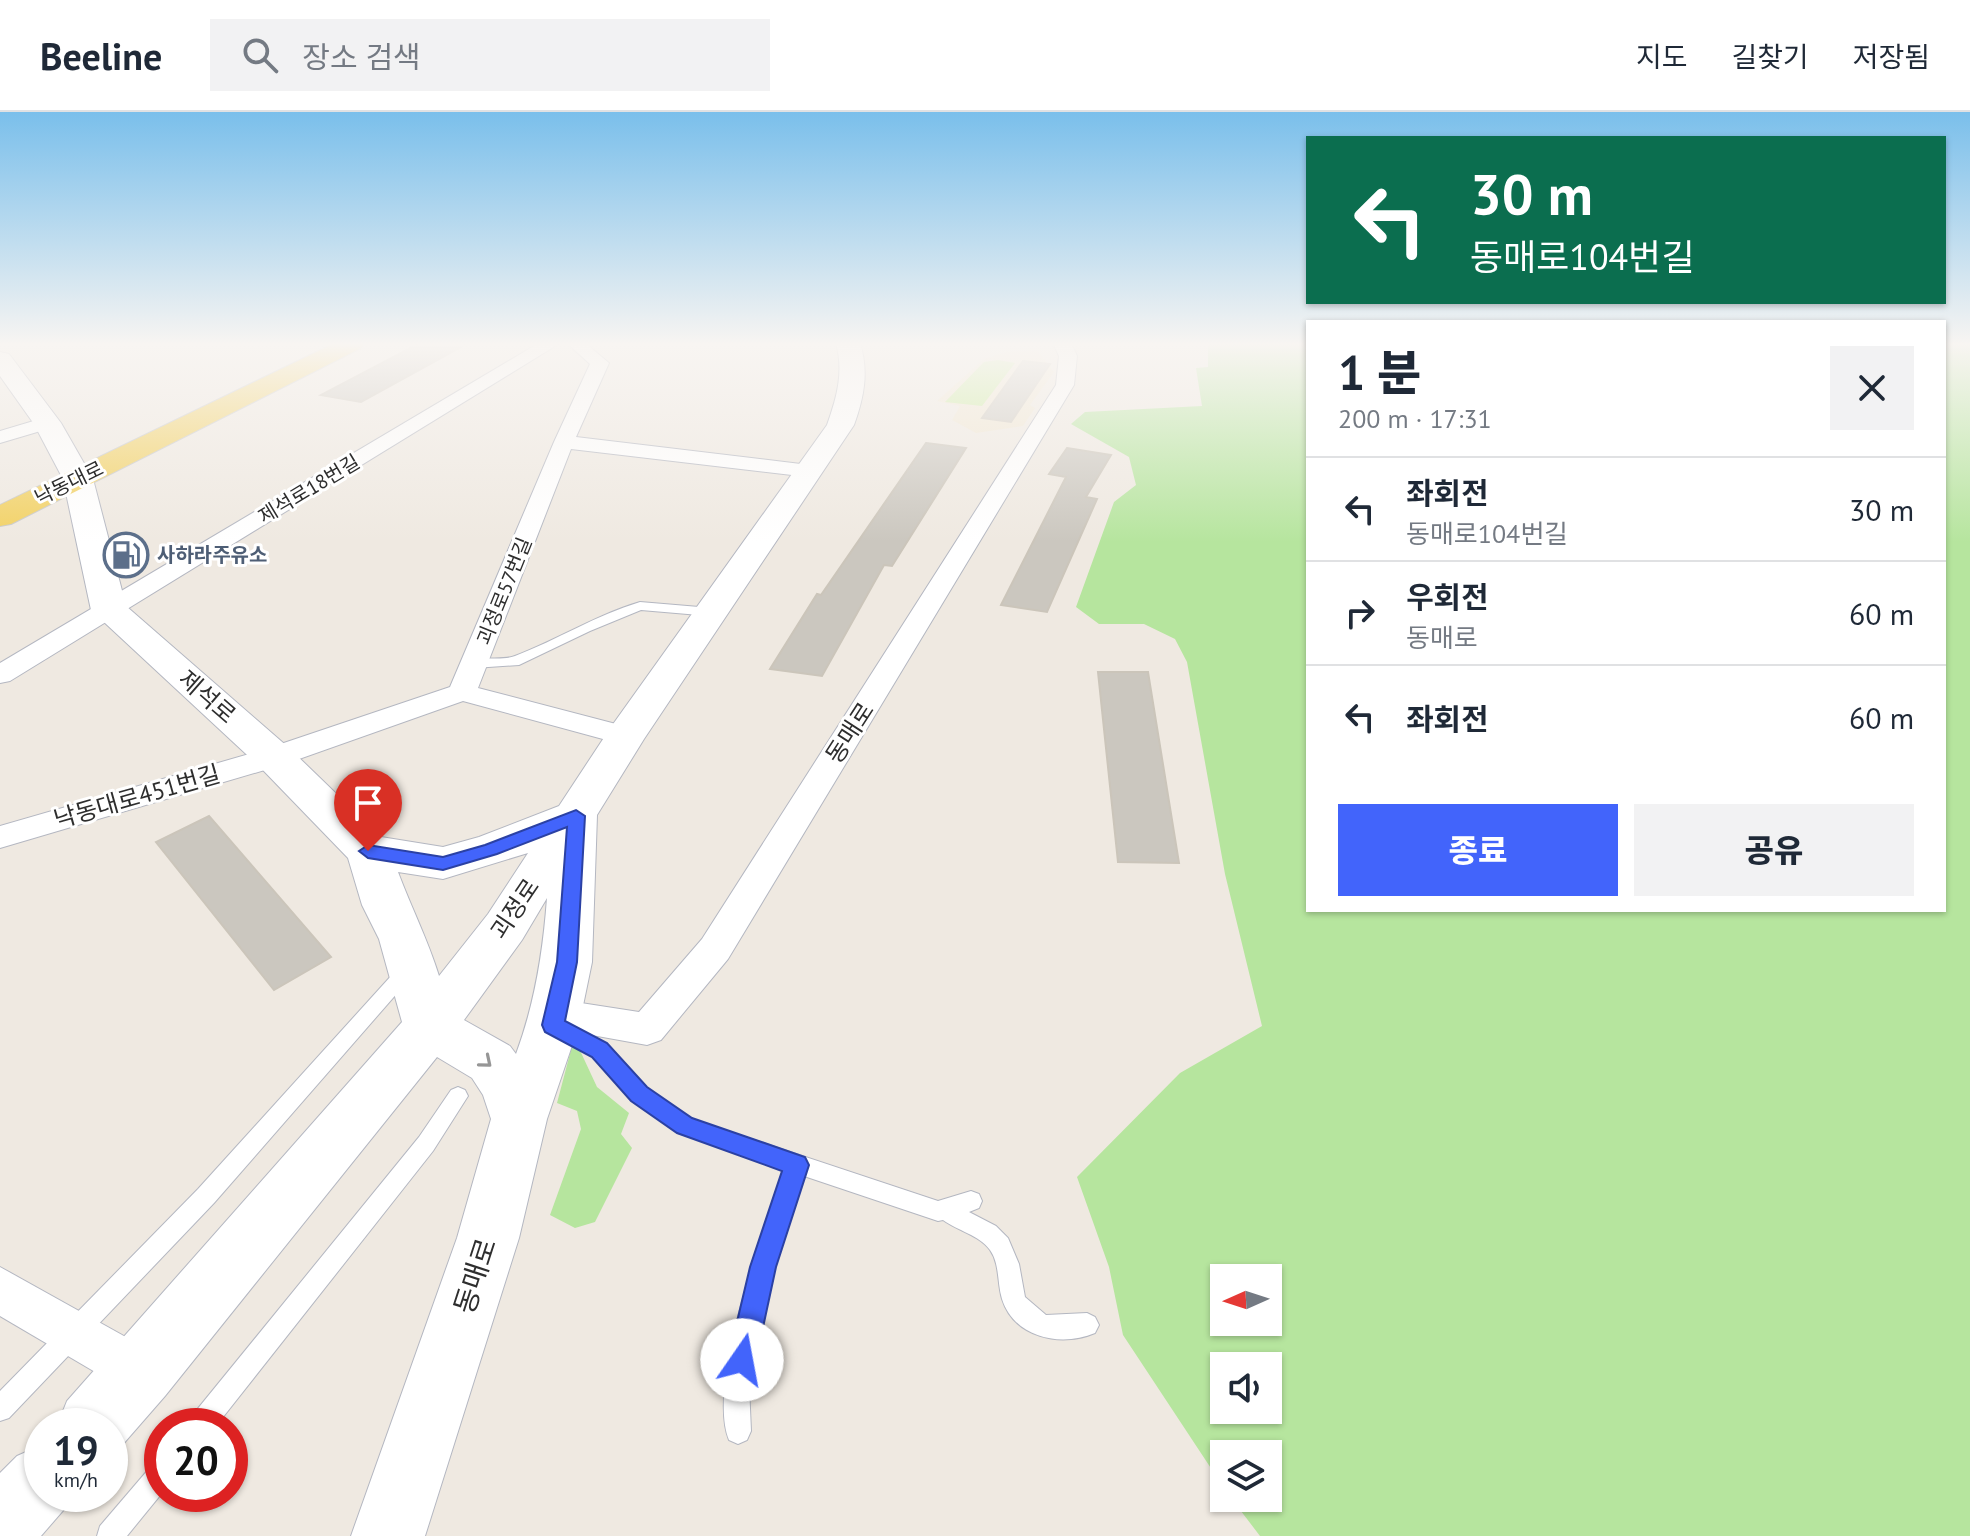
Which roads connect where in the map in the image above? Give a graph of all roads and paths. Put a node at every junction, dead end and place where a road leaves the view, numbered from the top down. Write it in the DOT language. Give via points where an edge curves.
graph roads {
  1 [pos="37,409"];
  2 [pos="219,409"];
  3 [pos="441,409"];
  4 [pos="579,409"];
  5 [pos="847,409"];
  6 [pos="1050,409"];
  7 [pos="47,423"];
  8 [pos="0,437"];
  9 [pos="564,442"];
  10 [pos="809,471"];
  11 [pos="78,479"];
  12 [pos="0,517"];
  13 [pos="109,610"];
  14 [pos="711,612"];
  15 [pos="474,664"];
  16 [pos="0,675"];
  17 [pos="462,692"];
  18 [pos="625,736"];
  19 [pos="274,757"];
  20 [pos="576,816"];
  21 [pos="0,837"];
  22 [pos="368,851"];
  23 [pos="410,965"];
  24 [pos="554,1020"];
  25 [pos="430,1027"];
  26 [pos="458,1096"];
  27 [pos="519,1119"];
  28 [pos="797,1165"];
  29 [pos="971,1201"];
  30 [pos="947,1209"];
  31 [pos="0,1290"];
  32 [pos="1087,1325"];
  33 [pos="73,1332"];
  34 [pos="141,1372"];
  35 [pos="108,1408"];
  36 [pos="214,1408"];
  37 [pos="0,1409"];
  38 [pos="738,1431"];
  39 [pos="144,1495"];
  40 [pos="24,1501"];
  41 [pos="0,1527"];
  42 [pos="110,1536"];
  43 [pos="388,1536"];
  1 -- 7 [label="main road"];
  2 -- 11 [label="main road, 낙동대로"];
  3 -- 13 [label="street, 제석로18번길"];
  4 -- 9 [label="street, 괴정로57번길"];
  5 -- 10 [label="main road, 괴정로"];
  6 -- 24 [label="street, 동매로" via="715,949 647,1029"];
  7 -- 8 [label="street"];
  7 -- 11 [label="main road"];
  9 -- 10 [label="street"];
  9 -- 15 [label="street, 괴정로57번길"];
  10 -- 14 [label="main road, 괴정로"];
  11 -- 12 [label="main road, 낙동대로"];
  11 -- 13 [label="main road"];
  13 -- 16 [label="street, 제석로18번길"];
  13 -- 19 [label="main road, 제석로"];
  14 -- 15 [label="lane" via="640,606 514,662"];
  14 -- 18 [label="main road, 괴정로"];
  15 -- 17 [label="street, 괴정로57번길"];
  17 -- 18 [label="street"];
  17 -- 19 [label="street, 낙동대로451번길"];
  18 -- 20 [label="main road, 괴정로"];
  19 -- 21 [label="street, 낙동대로451번길"];
  19 -- 22 [label="main road, 제석로"];
  20 -- 22 [label="main road" via="443,863"];
  20 -- 24 [label="main road, 동매로" via="567,962"];
  20 -- 25 [label="main road, 괴정로" via="505,927"];
  22 -- 23 [label="main road, 제석로"];
  23 -- 25 [label="main road, 제석로"];
  23 -- 33 [label="lane" via="206,1196"];
  24 -- 27 [label="main road, 동매로"];
  24 -- 28 [label="lane" via="599,1050 639,1094 685,1126"];
  25 -- 27 [label="main road, one-way" via="491,1062"];
  25 -- 34 [label="main road, 괴정로"];
  26 -- 36 [label="lane" via="426,1144"];
  27 -- 43 [label="main road, 동매로" via="488,1238"];
  28 -- 30 [label="lane" via="938,1211"];
  28 -- 38 [label="lane" via="747,1333 737,1386"];
  29 -- 30 [label="lane"];
  30 -- 32 [label="lane" via="996,1239 1008,1261 1018,1308 1043,1327"];
  31 -- 33 [label="street"];
  33 -- 34 [label="street"];
  33 -- 37 [label="lane"];
  34 -- 35 [label="main road, 괴정로"];
  39 -- 42 [label="lane"];
  40 -- 41 [label="main road"];
}
